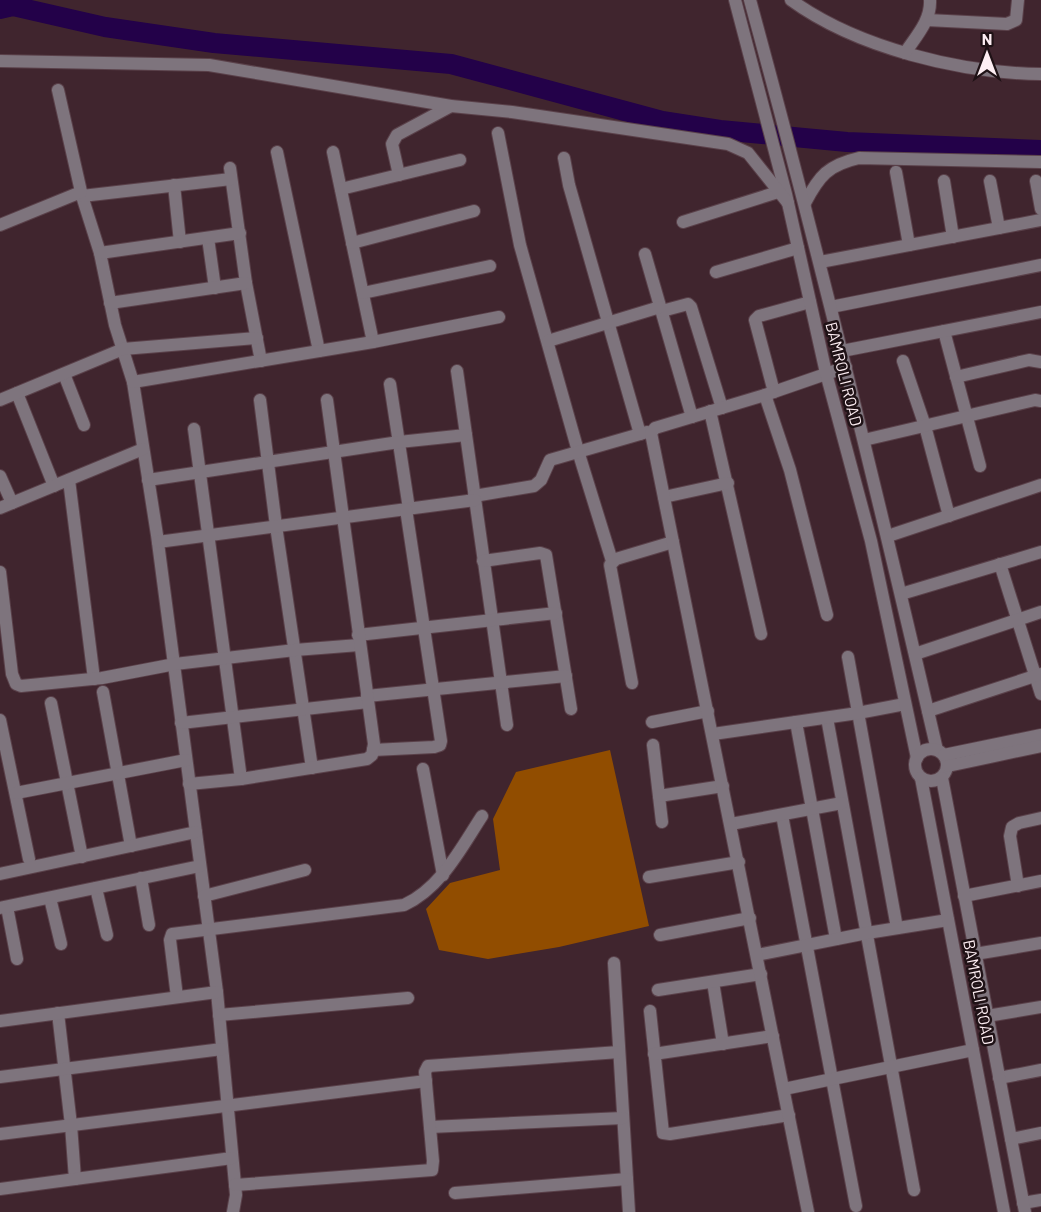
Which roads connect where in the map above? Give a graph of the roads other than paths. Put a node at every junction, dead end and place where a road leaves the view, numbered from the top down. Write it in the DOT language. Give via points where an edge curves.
graph roads {
  1 [pos="735,0"];
  2 [pos="750,0"];
  3 [pos="791,0"];
  4 [pos="930,0"];
  5 [pos="1018,0"];
  6 [pos="927,20"];
  7 [pos="905,53"];
  8 [pos="0,61"];
  9 [pos="1041,74"];
  10 [pos="58,90"];
  11 [pos="451,106"];
  12 [pos="498,133"];
  13 [pos="277,152"];
  14 [pos="333,152"];
  15 [pos="564,158"];
  16 [pos="460,160"];
  17 [pos="1041,162"];
  18 [pos="896,172"];
  19 [pos="399,175"];
  20 [pos="944,181"];
  21 [pos="990,181"];
  22 [pos="1036,181"];
  23 [pos="174,186"];
  24 [pos="341,189"];
  25 [pos="82,194"];
  26 [pos="784,197"];
  27 [pos="804,199"];
  28 [pos="1041,209"];
  29 [pos="474,212"];
  30 [pos="1041,220"];
  31 [pos="682,222"];
  32 [pos="0,225"];
  33 [pos="999,228"];
  34 [pos="240,233"];
  35 [pos="953,237"];
  36 [pos="208,238"];
  37 [pos="180,242"];
  38 [pos="352,243"];
  39 [pos="909,245"];
  40 [pos="798,248"];
  41 [pos="100,253"];
  42 [pos="645,254"];
  43 [pos="820,262"];
  44 [pos="1041,265"];
  45 [pos="490,266"];
  46 [pos="716,272"];
  47 [pos="246,283"];
  48 [pos="215,288"];
  49 [pos="363,293"];
  50 [pos="810,302"];
  51 [pos="110,303"];
  52 [pos="831,307"];
  53 [pos="661,309"];
  54 [pos="1041,312"];
  55 [pos="498,317"];
  56 [pos="608,322"];
  57 [pos="944,331"];
  58 [pos="257,338"];
  59 [pos="548,341"];
  60 [pos="374,342"];
  61 [pos="123,349"];
  62 [pos="319,351"];
  63 [pos="842,351"];
  64 [pos="261,361"];
  65 [pos="903,361"];
  66 [pos="1041,362"];
  67 [pos="846,367"];
  68 [pos="457,371"];
  69 [pos="826,373"];
  70 [pos="64,374"];
  71 [pos="956,377"];
  72 [pos="133,382"];
  73 [pos="390,384"];
  74 [pos="17,393"];
  75 [pos="769,393"];
  76 [pos="0,400"];
  77 [pos="260,400"];
  78 [pos="327,400"];
  79 [pos="1041,401"];
  80 [pos="716,410"];
  81 [pos="692,417"];
  82 [pos="967,417"];
  83 [pos="84,425"];
  84 [pos="925,426"];
  85 [pos="195,429"];
  86 [pos="647,432"];
  87 [pos="466,435"];
  88 [pos="864,440"];
  89 [pos="399,442"];
  90 [pos="143,449"];
  91 [pos="334,452"];
  92 [pos="578,452"];
  93 [pos="268,462"];
  94 [pos="980,466"];
  95 [pos="200,473"];
  96 [pos="0,476"];
  97 [pos="69,480"];
  98 [pos="148,480"];
  99 [pos="728,483"];
  100 [pos="1041,485"];
  101 [pos="54,486"];
  102 [pos="664,497"];
  103 [pos="474,498"];
  104 [pos="6,506"];
  105 [pos="407,509"];
  106 [pos="950,516"];
  107 [pos="342,518"];
  108 [pos="276,526"];
  109 [pos="209,535"];
  110 [pos="888,536"];
  111 [pos="158,542"];
  112 [pos="673,542"];
  113 [pos="1041,552"];
  114 [pos="483,561"];
  115 [pos="612,561"];
  116 [pos="1000,564"];
  117 [pos="0,572"];
  118 [pos="901,594"];
  119 [pos="1041,612"];
  120 [pos="556,613"];
  121 [pos="827,615"];
  122 [pos="492,619"];
  123 [pos="1018,620"];
  124 [pos="424,627"];
  125 [pos="761,634"];
  126 [pos="358,640"];
  127 [pos="295,650"];
  128 [pos="915,654"];
  129 [pos="848,657"];
  130 [pos="225,658"];
  131 [pos="175,664"];
  132 [pos="1038,675"];
  133 [pos="566,676"];
  134 [pos="94,679"];
  135 [pos="500,682"];
  136 [pos="632,683"];
  137 [pos="433,689"];
  138 [pos="103,692"];
  139 [pos="1041,693"];
  140 [pos="367,699"];
  141 [pos="51,703"];
  142 [pos="905,704"];
  143 [pos="304,709"];
  144 [pos="572,710"];
  145 [pos="708,711"];
  146 [pos="928,711"];
  147 [pos="858,713"];
  148 [pos="233,718"];
  149 [pos="826,718"];
  150 [pos="0,720"];
  151 [pos="652,722"];
  152 [pos="796,722"];
  153 [pos="181,723"];
  154 [pos="507,725"];
  155 [pos="713,734"];
  156 [pos="1041,735"];
  157 [pos="652,745"];
  158 [pos="1041,746"];
  159 [pos="373,750"];
  160 [pos="943,757"];
  161 [pos="917,758"];
  162 [pos="186,760"];
  163 [pos="312,768"];
  164 [pos="423,769"];
  165 [pos="118,774"];
  166 [pos="921,778"];
  167 [pos="942,778"];
  168 [pos="240,779"];
  169 [pos="67,783"];
  170 [pos="189,784"];
  171 [pos="723,786"];
  172 [pos="16,793"];
  173 [pos="659,796"];
  174 [pos="842,803"];
  175 [pos="812,809"];
  176 [pos="782,815"];
  177 [pos="482,816"];
  178 [pos="1041,818"];
  179 [pos="662,822"];
  180 [pos="731,824"];
  181 [pos="196,832"];
  182 [pos="131,846"];
  183 [pos="82,857"];
  184 [pos="29,859"];
  185 [pos="739,862"];
  186 [pos="200,866"];
  187 [pos="305,870"];
  188 [pos="0,874"];
  189 [pos="443,875"];
  190 [pos="649,877"];
  191 [pos="141,878"];
  192 [pos="1041,881"];
  193 [pos="1018,886"];
  194 [pos="96,888"];
  195 [pos="204,896"];
  196 [pos="964,896"];
  197 [pos="50,898"];
  198 [pos="3,908"];
  199 [pos="750,918"];
  200 [pos="948,920"];
  201 [pos="149,926"];
  202 [pos="897,928"];
  203 [pos="208,930"];
  204 [pos="867,933"];
  205 [pos="106,935"];
  206 [pos="660,935"];
  207 [pos="836,939"];
  208 [pos="1041,943"];
  209 [pos="61,944"];
  210 [pos="806,944"];
  211 [pos="975,954"];
  212 [pos="757,955"];
  213 [pos="17,959"];
  214 [pos="614,963"];
  215 [pos="761,975"];
  216 [pos="713,982"];
  217 [pos="658,990"];
  218 [pos="217,992"];
  219 [pos="177,997"];
  220 [pos="408,998"];
  221 [pos="1041,1007"];
  222 [pos="650,1011"];
  223 [pos="58,1013"];
  224 [pos="219,1015"];
  225 [pos="987,1016"];
  226 [pos="0,1021"];
  227 [pos="773,1036"];
  228 [pos="723,1044"];
  229 [pos="222,1049"];
  230 [pos="973,1050"];
  231 [pos="619,1052"];
  232 [pos="654,1054"];
  233 [pos="891,1066"];
  234 [pos="65,1069"];
  235 [pos="1041,1070"];
  236 [pos="0,1077"];
  237 [pos="999,1078"];
  238 [pos="832,1079"];
  239 [pos="426,1081"];
  240 [pos="784,1089"];
  241 [pos="227,1104"];
  242 [pos="789,1116"];
  243 [pos="623,1118"];
  244 [pos="71,1125"];
  245 [pos="430,1126"];
  246 [pos="1041,1133"];
  247 [pos="0,1134"];
  248 [pos="1011,1139"];
  249 [pos="232,1158"];
  250 [pos="75,1179"];
  251 [pos="627,1179"];
  252 [pos="235,1185"];
  253 [pos="0,1189"];
  254 [pos="914,1190"];
  255 [pos="454,1193"];
  256 [pos="1041,1200"];
  257 [pos="856,1206"];
  258 [pos="1024,1207"];
  259 [pos="233,1212"];
  260 [pos="629,1212"];
  261 [pos="808,1212"];
  262 [pos="1004,1212"];
  1 -- 26 [label="street, BAMROLI ROAD"];
  2 -- 27 [label="street, BAMROLI ROAD"];
  3 -- 7 [label="street" via="861,37"];
  4 -- 6 [label="street"];
  5 -- 6 [label="street" via="1016,20 1007,24"];
  6 -- 7 [label="street"];
  7 -- 9 [label="street" via="941,62"];
  8 -- 11 [label="street" via="209,65"];
  10 -- 25 [label="street"];
  11 -- 19 [label="street" via="393,139"];
  11 -- 26 [label="street" via="728,144 748,153"];
  12 -- 59 [label="street" via="520,245"];
  13 -- 62 [label="street"];
  14 -- 24 [label="street"];
  15 -- 56 [label="street"];
  16 -- 19 [label="street"];
  17 -- 27 [label="street" via="859,158 843,161 824,174"];
  18 -- 39 [label="street"];
  19 -- 24 [label="street"];
  20 -- 35 [label="street"];
  21 -- 33 [label="street"];
  22 -- 28 [label="street"];
  23 -- 25 [label="street"];
  23 -- 34 [label="street" via="231,173"];
  23 -- 37 [label="street"];
  24 -- 38 [label="street"];
  25 -- 32 [label="street"];
  25 -- 41 [label="street"];
  26 -- 31 [label="street"];
  26 -- 40 [label="street, BAMROLI ROAD"];
  27 -- 43 [label="street, BAMROLI ROAD"];
  29 -- 38 [label="street"];
  30 -- 33 [label="street"];
  33 -- 35 [label="street"];
  34 -- 36 [label="street"];
  34 -- 47 [label="street"];
  35 -- 39 [label="street"];
  36 -- 37 [label="street"];
  36 -- 48 [label="street"];
  37 -- 41 [label="street"];
  38 -- 49 [label="street"];
  39 -- 43 [label="street"];
  40 -- 46 [label="street"];
  40 -- 50 [label="street, BAMROLI ROAD"];
  41 -- 51 [label="street"];
  42 -- 53 [label="street"];
  43 -- 52 [label="street, BAMROLI ROAD"];
  44 -- 52 [label="street"];
  45 -- 49 [label="street"];
  47 -- 48 [label="street"];
  47 -- 58 [label="street"];
  48 -- 51 [label="street"];
  49 -- 60 [label="street"];
  50 -- 69 [label="street, BAMROLI ROAD"];
  50 -- 75 [label="street" via="755,320"];
  51 -- 61 [label="street"];
  52 -- 63 [label="street, BAMROLI ROAD"];
  53 -- 56 [label="street"];
  53 -- 80 [label="street" via="683,304 691,307"];
  53 -- 81 [label="street"];
  54 -- 57 [label="street"];
  55 -- 60 [label="street"];
  56 -- 59 [label="street"];
  56 -- 86 [label="street"];
  57 -- 63 [label="street"];
  57 -- 71 [label="street"];
  58 -- 61 [label="street"];
  58 -- 64 [label="street"];
  59 -- 92 [label="street"];
  60 -- 62 [label="street"];
  61 -- 70 [label="street"];
  61 -- 72 [label="street"];
  62 -- 64 [label="street"];
  63 -- 67 [label="street, BAMROLI ROAD"];
  64 -- 72 [label="street"];
  65 -- 84 [label="street"];
  66 -- 71 [label="street" via="1029,360"];
  67 -- 69 [label="street"];
  67 -- 88 [label="street, BAMROLI ROAD"];
  68 -- 87 [label="street"];
  69 -- 75 [label="street"];
  69 -- 142 [label="street, BAMROLI ROAD" via="871,541"];
  70 -- 74 [label="street"];
  70 -- 83 [label="street"];
  71 -- 82 [label="street"];
  72 -- 90 [label="street"];
  73 -- 89 [label="street"];
  74 -- 76 [label="street"];
  74 -- 101 [label="street"];
  75 -- 80 [label="street"];
  75 -- 121 [label="street"];
  77 -- 93 [label="street"];
  78 -- 91 [label="street"];
  79 -- 82 [label="street"];
  80 -- 81 [label="street"];
  80 -- 99 [label="street"];
  81 -- 86 [label="street"];
  82 -- 84 [label="street"];
  82 -- 94 [label="street"];
  84 -- 88 [label="street"];
  84 -- 106 [label="street"];
  85 -- 95 [label="street"];
  86 -- 92 [label="street"];
  86 -- 102 [label="street"];
  87 -- 89 [label="street"];
  87 -- 103 [label="street"];
  88 -- 110 [label="street, BAMROLI ROAD"];
  89 -- 91 [label="street"];
  89 -- 105 [label="street"];
  90 -- 97 [label="street"];
  90 -- 98 [label="street"];
  91 -- 93 [label="street"];
  91 -- 107 [label="street"];
  92 -- 103 [label="street" via="550,460 542,480 534,486"];
  92 -- 115 [label="street"];
  93 -- 95 [label="street"];
  93 -- 108 [label="street"];
  95 -- 98 [label="street"];
  95 -- 109 [label="street"];
  96 -- 104 [label="street"];
  97 -- 101 [label="street"];
  97 -- 134 [label="street"];
  98 -- 111 [label="street"];
  99 -- 102 [label="street"];
  99 -- 125 [label="street"];
  100 -- 106 [label="street"];
  101 -- 104 [label="street"];
  102 -- 112 [label="street"];
  103 -- 105 [label="street"];
  103 -- 114 [label="street"];
  105 -- 107 [label="street"];
  105 -- 124 [label="street"];
  106 -- 110 [label="street"];
  107 -- 108 [label="street"];
  107 -- 126 [label="street"];
  108 -- 109 [label="street"];
  108 -- 127 [label="street"];
  109 -- 111 [label="street"];
  109 -- 130 [label="street"];
  110 -- 118 [label="street, BAMROLI ROAD"];
  111 -- 131 [label="street"];
  112 -- 115 [label="street"];
  112 -- 145 [label="street"];
  113 -- 116 [label="street"];
  114 -- 120 [label="street" via="546,555"];
  114 -- 122 [label="street"];
  115 -- 136 [label="street" via="610,570"];
  116 -- 118 [label="street"];
  116 -- 123 [label="street"];
  117 -- 134 [label="street" via="16,684"];
  118 -- 128 [label="street, BAMROLI ROAD"];
  119 -- 123 [label="street"];
  120 -- 122 [label="street"];
  120 -- 133 [label="street"];
  122 -- 124 [label="street"];
  122 -- 135 [label="street"];
  123 -- 128 [label="street"];
  123 -- 132 [label="street"];
  124 -- 126 [label="street"];
  124 -- 137 [label="street"];
  126 -- 127 [label="street"];
  126 -- 140 [label="street"];
  127 -- 130 [label="street"];
  127 -- 143 [label="street"];
  128 -- 146 [label="street, BAMROLI ROAD"];
  129 -- 147 [label="street"];
  130 -- 131 [label="street"];
  130 -- 148 [label="street"];
  131 -- 134 [label="street"];
  131 -- 153 [label="street"];
  132 -- 139 [label="street"];
  132 -- 146 [label="street"];
  133 -- 135 [label="street"];
  133 -- 144 [label="street"];
  135 -- 137 [label="street"];
  135 -- 154 [label="street"];
  137 -- 140 [label="street"];
  137 -- 159 [label="street" via="440,745"];
  138 -- 165 [label="street"];
  140 -- 143 [label="street"];
  140 -- 159 [label="street"];
  141 -- 169 [label="street"];
  142 -- 147 [label="street"];
  142 -- 161 [label="street, BAMROLI ROAD"];
  143 -- 148 [label="street"];
  143 -- 163 [label="street"];
  145 -- 151 [label="street"];
  145 -- 155 [label="street"];
  146 -- 160 [label="street, BAMROLI ROAD"];
  147 -- 149 [label="street"];
  147 -- 202 [label="street"];
  148 -- 153 [label="street"];
  148 -- 168 [label="street"];
  149 -- 152 [label="street"];
  149 -- 174 [label="street"];
  150 -- 172 [label="street"];
  152 -- 155 [label="street"];
  152 -- 175 [label="street"];
  153 -- 162 [label="street"];
  155 -- 171 [label="street"];
  156 -- 160 [label="street"];
  157 -- 173 [label="street"];
  158 -- 160 [label="street"];
  159 -- 163 [label="street" via="367,759"];
  160 -- 161 [label="street" via="926,750"];
  160 -- 167 [label="street"];
  161 -- 166 [label="street" via="916,770"];
  162 -- 165 [label="street"];
  162 -- 170 [label="street"];
  163 -- 168 [label="street"];
  164 -- 189 [label="street"];
  165 -- 169 [label="street"];
  165 -- 182 [label="street"];
  166 -- 167 [label="street" via="931,782"];
  166 -- 200 [label="street, BAMROLI ROAD"];
  167 -- 196 [label="street"];
  168 -- 170 [label="street"];
  169 -- 172 [label="street"];
  169 -- 183 [label="street"];
  170 -- 181 [label="street"];
  171 -- 173 [label="street"];
  171 -- 180 [label="street"];
  172 -- 184 [label="street"];
  173 -- 179 [label="street"];
  174 -- 175 [label="street"];
  174 -- 204 [label="street"];
  175 -- 176 [label="street"];
  175 -- 207 [label="street"];
  176 -- 180 [label="street"];
  176 -- 210 [label="street"];
  177 -- 189 [label="street"];
  178 -- 193 [label="street" via="1012,827"];
  180 -- 185 [label="street"];
  181 -- 182 [label="street"];
  181 -- 186 [label="street"];
  182 -- 183 [label="street"];
  183 -- 188 [label="street"];
  185 -- 190 [label="street"];
  185 -- 199 [label="street"];
  186 -- 191 [label="street"];
  186 -- 195 [label="street"];
  187 -- 195 [label="street"];
  189 -- 203 [label="street" via="404,904"];
  191 -- 194 [label="street"];
  191 -- 201 [label="street"];
  192 -- 193 [label="street"];
  193 -- 196 [label="street"];
  194 -- 197 [label="street"];
  194 -- 205 [label="street"];
  195 -- 203 [label="street"];
  196 -- 211 [label="street"];
  197 -- 198 [label="street"];
  197 -- 209 [label="street"];
  198 -- 213 [label="street"];
  199 -- 206 [label="street"];
  199 -- 212 [label="street"];
  200 -- 202 [label="street"];
  200 -- 230 [label="street, BAMROLI ROAD"];
  202 -- 204 [label="street"];
  203 -- 218 [label="street"];
  203 -- 219 [label="street" via="170,936"];
  204 -- 207 [label="street"];
  204 -- 233 [label="street"];
  207 -- 210 [label="street"];
  208 -- 211 [label="street"];
  210 -- 212 [label="street"];
  210 -- 238 [label="street"];
  211 -- 225 [label="street"];
  212 -- 215 [label="street"];
  214 -- 231 [label="street"];
  215 -- 216 [label="street"];
  215 -- 227 [label="street"];
  216 -- 217 [label="street"];
  216 -- 228 [label="street"];
  218 -- 219 [label="street"];
  218 -- 224 [label="street"];
  219 -- 223 [label="street"];
  220 -- 224 [label="street"];
  221 -- 225 [label="street"];
  222 -- 232 [label="street"];
  223 -- 226 [label="street"];
  223 -- 234 [label="street"];
  224 -- 229 [label="street"];
  225 -- 237 [label="street"];
  227 -- 228 [label="street"];
  227 -- 240 [label="street"];
  228 -- 232 [label="street"];
  229 -- 234 [label="street"];
  229 -- 241 [label="street"];
  230 -- 233 [label="street"];
  230 -- 262 [label="street, BAMROLI ROAD"];
  231 -- 239 [label="street" via="431,1065 426,1067"];
  231 -- 243 [label="street"];
  232 -- 242 [label="street" via="662,1130 666,1134"];
  233 -- 238 [label="street"];
  233 -- 254 [label="street"];
  234 -- 236 [label="street"];
  234 -- 244 [label="street"];
  235 -- 237 [label="street"];
  237 -- 248 [label="street"];
  238 -- 240 [label="street"];
  238 -- 257 [label="street"];
  239 -- 241 [label="street"];
  239 -- 245 [label="street"];
  240 -- 242 [label="street"];
  241 -- 244 [label="street"];
  241 -- 249 [label="street"];
  242 -- 261 [label="street"];
  243 -- 245 [label="street"];
  243 -- 251 [label="street"];
  244 -- 247 [label="street"];
  244 -- 250 [label="street"];
  245 -- 252 [label="street" via="432,1170"];
  246 -- 248 [label="street"];
  248 -- 258 [label="street"];
  249 -- 250 [label="street"];
  249 -- 252 [label="street"];
  250 -- 253 [label="street"];
  251 -- 255 [label="street"];
  251 -- 260 [label="street"];
  252 -- 259 [label="street"];
  256 -- 258 [label="street"];
}
